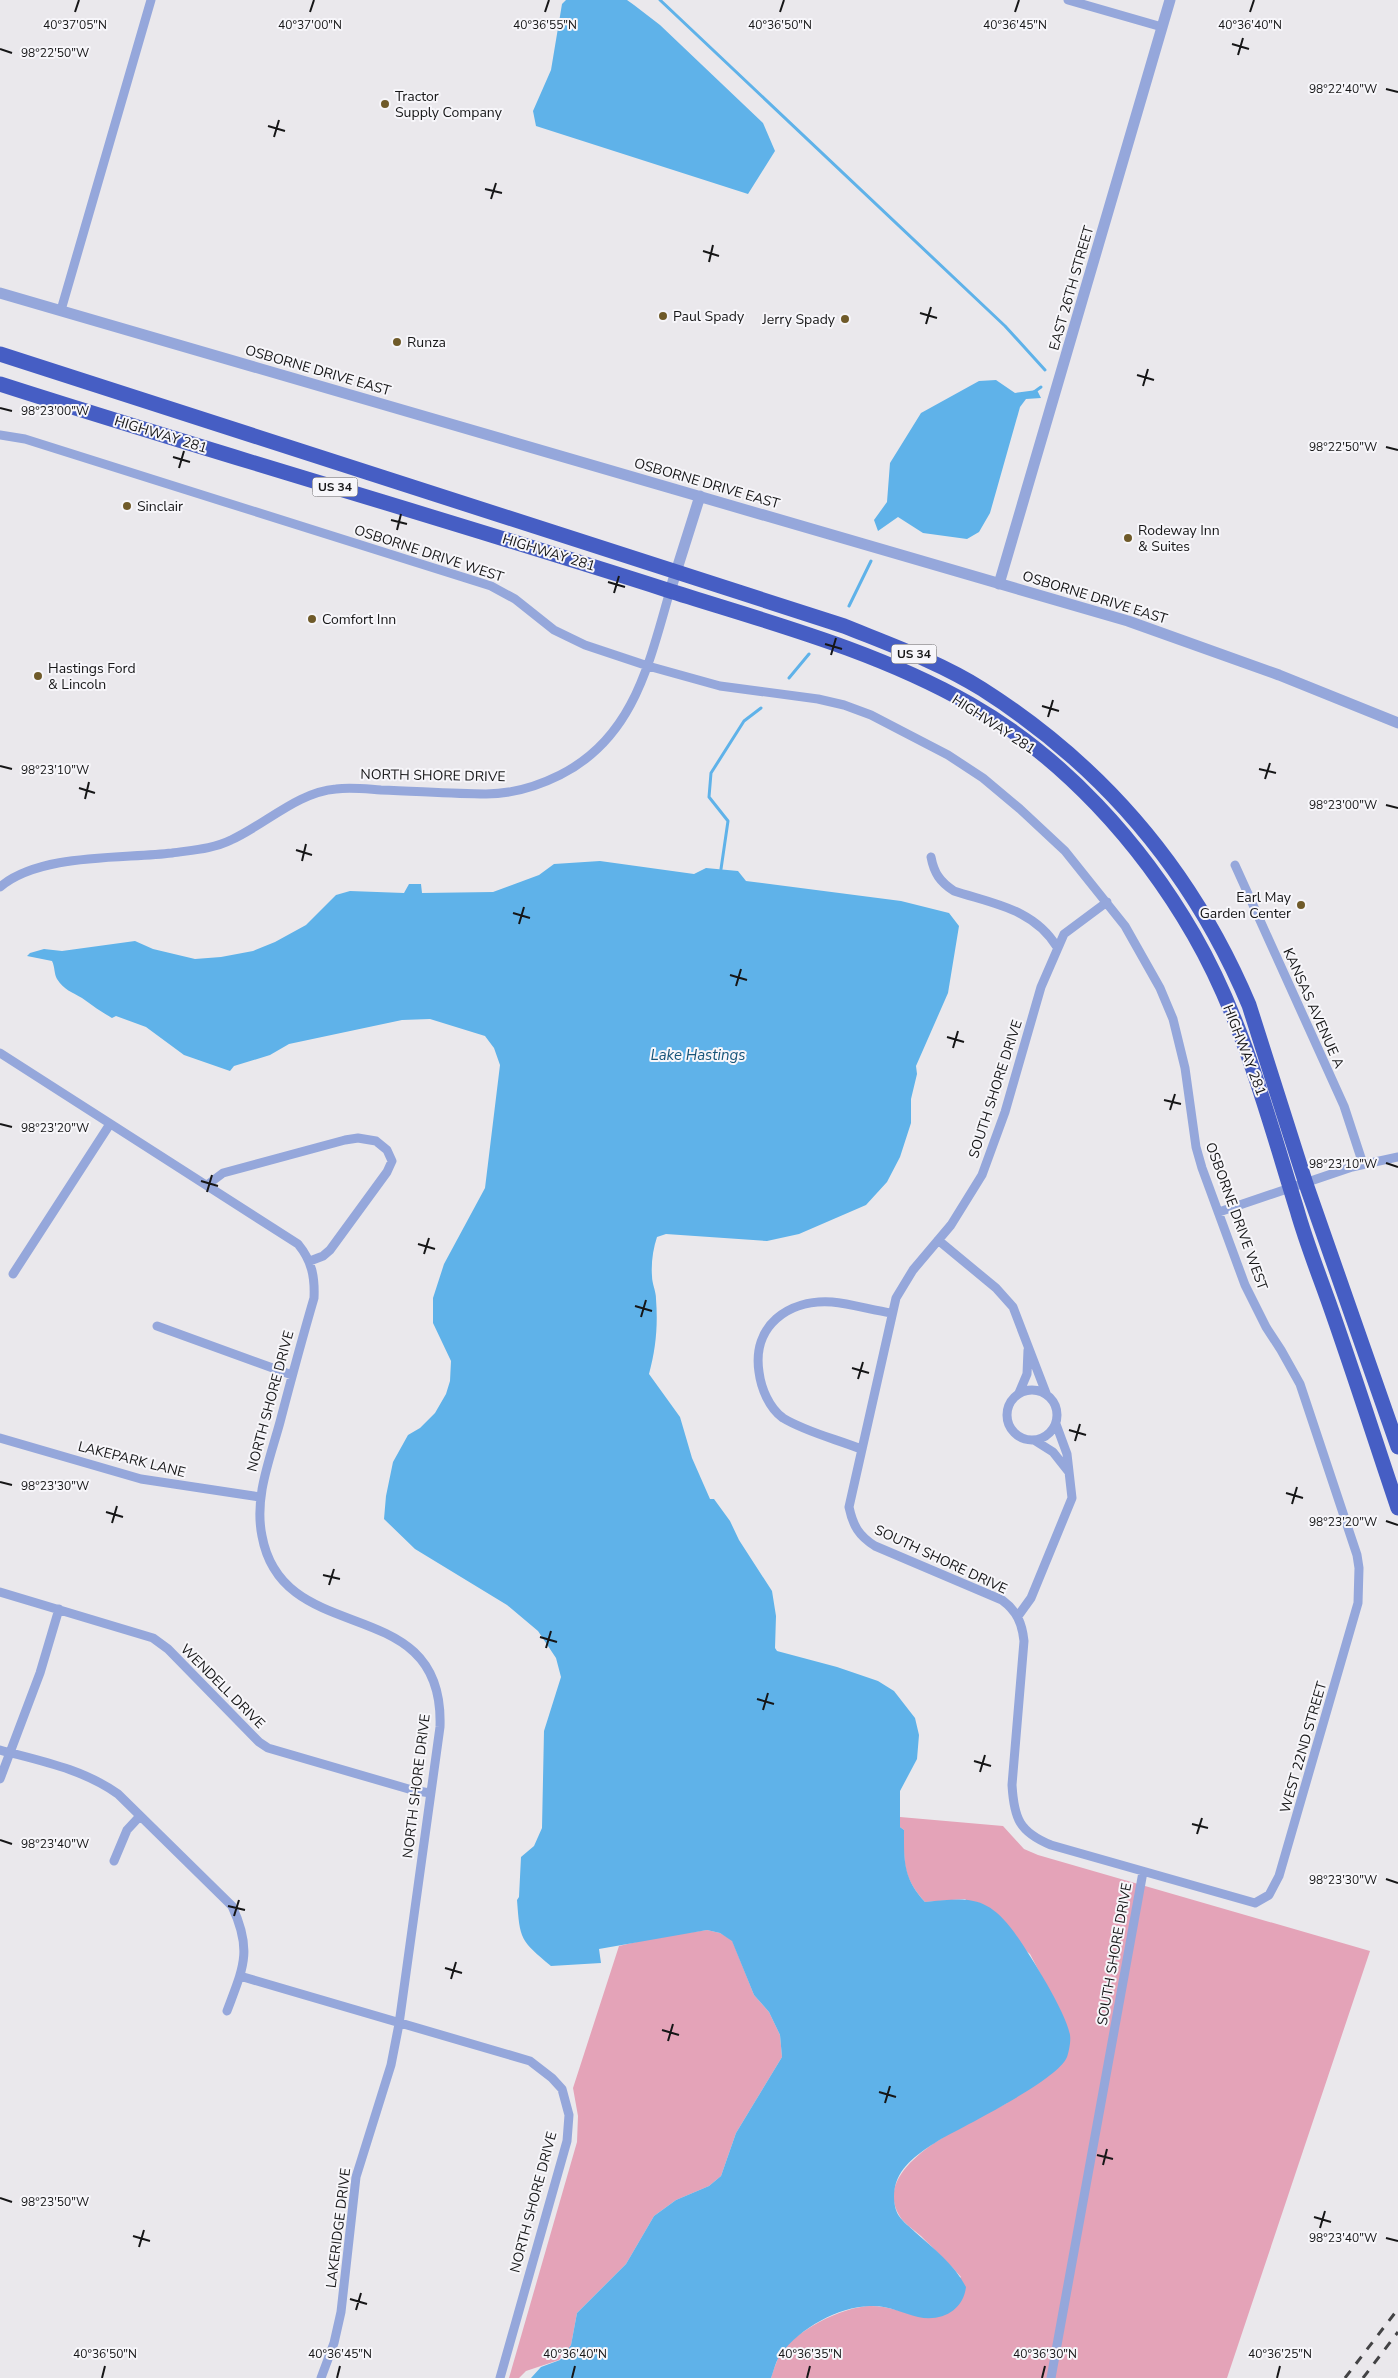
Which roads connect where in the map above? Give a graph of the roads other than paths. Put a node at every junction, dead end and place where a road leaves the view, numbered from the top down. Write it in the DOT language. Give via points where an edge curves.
graph roads {
  1 [pos="151,0"];
  2 [pos="1068,0"];
  3 [pos="1170,0"];
  4 [pos="1162,26"];
  5 [pos="0,293"];
  6 [pos="61,310"];
  7 [pos="0,354"];
  8 [pos="0,384"];
  9 [pos="0,435"];
  10 [pos="700,496"];
  11 [pos="676,573"];
  12 [pos="999,584"];
  13 [pos="670,591"];
  14 [pos="648,666"];
  15 [pos="1398,723"];
  16 [pos="931,857"];
  17 [pos="1235,865"];
  18 [pos="0,886"];
  19 [pos="1107,902"];
  20 [pos="1057,947"];
  21 [pos="0,1053"];
  22 [pos="110,1124"];
  23 [pos="1398,1157"];
  24 [pos="1363,1164"];
  25 [pos="1306,1184"];
  26 [pos="207,1185"];
  27 [pos="1291,1189"];
  28 [pos="1219,1212"];
  29 [pos="938,1240"];
  30 [pos="310,1261"];
  31 [pos="13,1274"];
  32 [pos="892,1313"];
  33 [pos="156,1326"];
  34 [pos="1028,1350"];
  35 [pos="292,1375"];
  36 [pos="1019,1393"];
  37 [pos="1046,1393"];
  38 [pos="1056,1424"];
  39 [pos="0,1438"];
  40 [pos="1034,1440"];
  41 [pos="1398,1446"];
  42 [pos="861,1449"];
  43 [pos="1070,1474"];
  44 [pos="260,1497"];
  45 [pos="1398,1508"];
  46 [pos="0,1592"];
  47 [pos="59,1609"];
  48 [pos="1018,1616"];
  49 [pos="1353,1622"];
  50 [pos="0,1750"];
  51 [pos="10,1752"];
  52 [pos="0,1779"];
  53 [pos="430,1793"];
  54 [pos="140,1816"];
  55 [pos="114,1861"];
  56 [pos="1143,1872"];
  57 [pos="240,1976"];
  58 [pos="227,2011"];
  59 [pos="399,2024"];
  60 [pos="321,2378"];
  61 [pos="500,2378"];
  62 [pos="1051,2378"];
  1 -- 6 [label="street"];
  2 -- 4 [label="street"];
  3 -- 4 [label="street, EAST 26TH STREET"];
  4 -- 12 [label="street, EAST 26TH STREET"];
  5 -- 6 [label="street, OSBORNE DRIVE EAST"];
  6 -- 10 [label="street, OSBORNE DRIVE EAST"];
  7 -- 11 [label="highway, HIGHWAY 281 / US 34"];
  8 -- 13 [label="highway, HIGHWAY 281 / US 34" via="562,555"];
  9 -- 14 [label="street, OSBORNE DRIVE WEST" via="25,440 491,586 515,599 554,630"];
  10 -- 11 [label="street, NORTH SHORE DRIVE"];
  10 -- 12 [label="street, OSBORNE DRIVE EAST"];
  11 -- 13 [label="street, NORTH SHORE DRIVE"];
  11 -- 25 [label="highway, HIGHWAY 281 / US 34" via="844,626 955,674 1044,734 1108,791 1140,825 1187,887 1237,977 1249,1005"];
  12 -- 15 [label="street, OSBORNE DRIVE EAST" via="1186,641"];
  13 -- 14 [label="street, NORTH SHORE DRIVE"];
  13 -- 27 [label="highway, HIGHWAY 281 / US 34" via="846,646 907,673 970,705 1012,732 1080,789 1151,869 1212,968 1262,1095"];
  14 -- 18 [label="street, NORTH SHORE DRIVE" via="631,706 611,737 582,763 530,789 488,794 348,789 319,792 216,846 37,867"];
  14 -- 19 [label="street, OSBORNE DRIVE WEST" via="720,686 844,704 904,731 983,778 1020,809 1065,851"];
  16 -- 20 [label="street" via="933,869 944,884 954,891 1030,917"];
  17 -- 24 [label="street, KANSAS AVENUE A" via="1344,1106"];
  19 -- 20 [label="street, SOUTH SHORE DRIVE" via="1064,934"];
  19 -- 28 [label="street, OSBORNE DRIVE WEST" via="1145,961 1173,1019 1186,1068 1196,1147"];
  20 -- 29 [label="street, SOUTH SHORE DRIVE" via="1041,987 1005,1112 982,1175"];
  21 -- 22 [label="street, NORTH SHORE DRIVE"];
  22 -- 26 [label="street, NORTH SHORE DRIVE"];
  22 -- 31 [label="street"];
  23 -- 24 [label="street"];
  24 -- 25 [label="street"];
  25 -- 27 [label="street"];
  25 -- 41 [label="highway, HIGHWAY 281 / US 34"];
  26 -- 30 [label="street, NORTH SHORE DRIVE" via="298,1244"];
  26 -- 30 [label="street" via="223,1173 308,1149 358,1138 376,1141 387,1150 392,1161 387,1172 330,1250"];
  27 -- 28 [label="street"];
  27 -- 45 [label="highway, HIGHWAY 281 / US 34"];
  28 -- 49 [label="street, OSBORNE DRIVE WEST" via="1245,1285 1300,1384 1349,1530 1359,1568 1358,1603"];
  29 -- 32 [label="street, SOUTH SHORE DRIVE" via="905,1282"];
  29 -- 34 [label="street" via="1005,1296 1013,1307"];
  30 -- 35 [label="street, NORTH SHORE DRIVE" via="314,1298"];
  32 -- 42 [label="street, SOUTH SHORE DRIVE"];
  32 -- 42 [label="street" via="832,1302 797,1307 770,1323 762,1335 758,1351 760,1379 772,1407 783,1417 812,1431"];
  33 -- 35 [label="street"];
  34 -- 36 [label="street" via="1027,1374"];
  34 -- 37 [label="street" via="1036,1361"];
  35 -- 44 [label="street, NORTH SHORE DRIVE"];
  36 -- 37 [label="street" via="1034,1389"];
  36 -- 40 [label="street" via="1009,1405 1008,1421 1018,1436"];
  37 -- 38 [label="street" via="1057,1409"];
  38 -- 40 [label="street" via="1046,1436"];
  38 -- 43 [label="street" via="1067,1454"];
  39 -- 44 [label="street, LAKEPARK LANE" via="141,1478"];
  40 -- 43 [label="street" via="1054,1452"];
  42 -- 48 [label="street, SOUTH SHORE DRIVE" via="849,1507 858,1532 875,1546 1002,1600"];
  43 -- 48 [label="street" via="1072,1498 1068,1511 1031,1598"];
  44 -- 53 [label="street, NORTH SHORE DRIVE" via="262,1538 268,1555 296,1593 317,1606 403,1642 426,1664 439,1692 441,1709"];
  46 -- 47 [label="street, WENDELL DRIVE"];
  47 -- 51 [label="street" via="40,1673"];
  47 -- 53 [label="street, WENDELL DRIVE" via="153,1638 268,1748"];
  48 -- 56 [label="street, SOUTH SHORE DRIVE" via="1023,1626 1024,1641 1012,1785 1013,1809 1018,1820 1038,1840"];
  49 -- 56 [label="street, WEST 22ND STREET" via="1278,1879 1269,1895 1255,1903"];
  50 -- 51 [label="street"];
  51 -- 52 [label="street"];
  51 -- 54 [label="street" via="81,1773 118,1794"];
  53 -- 59 [label="street, NORTH SHORE DRIVE"];
  54 -- 55 [label="street" via="127,1830"];
  54 -- 57 [label="street" via="232,1906 243,1929 245,1952"];
  56 -- 62 [label="street, SOUTH SHORE DRIVE"];
  57 -- 58 [label="street"];
  57 -- 59 [label="street, NORTH SHORE DRIVE"];
  59 -- 60 [label="street, LAKERIDGE DRIVE" via="391,2065 356,2177 341,2312"];
  59 -- 61 [label="street, NORTH SHORE DRIVE" via="530,2061 552,2078 567,2103 567,2141"];
}
